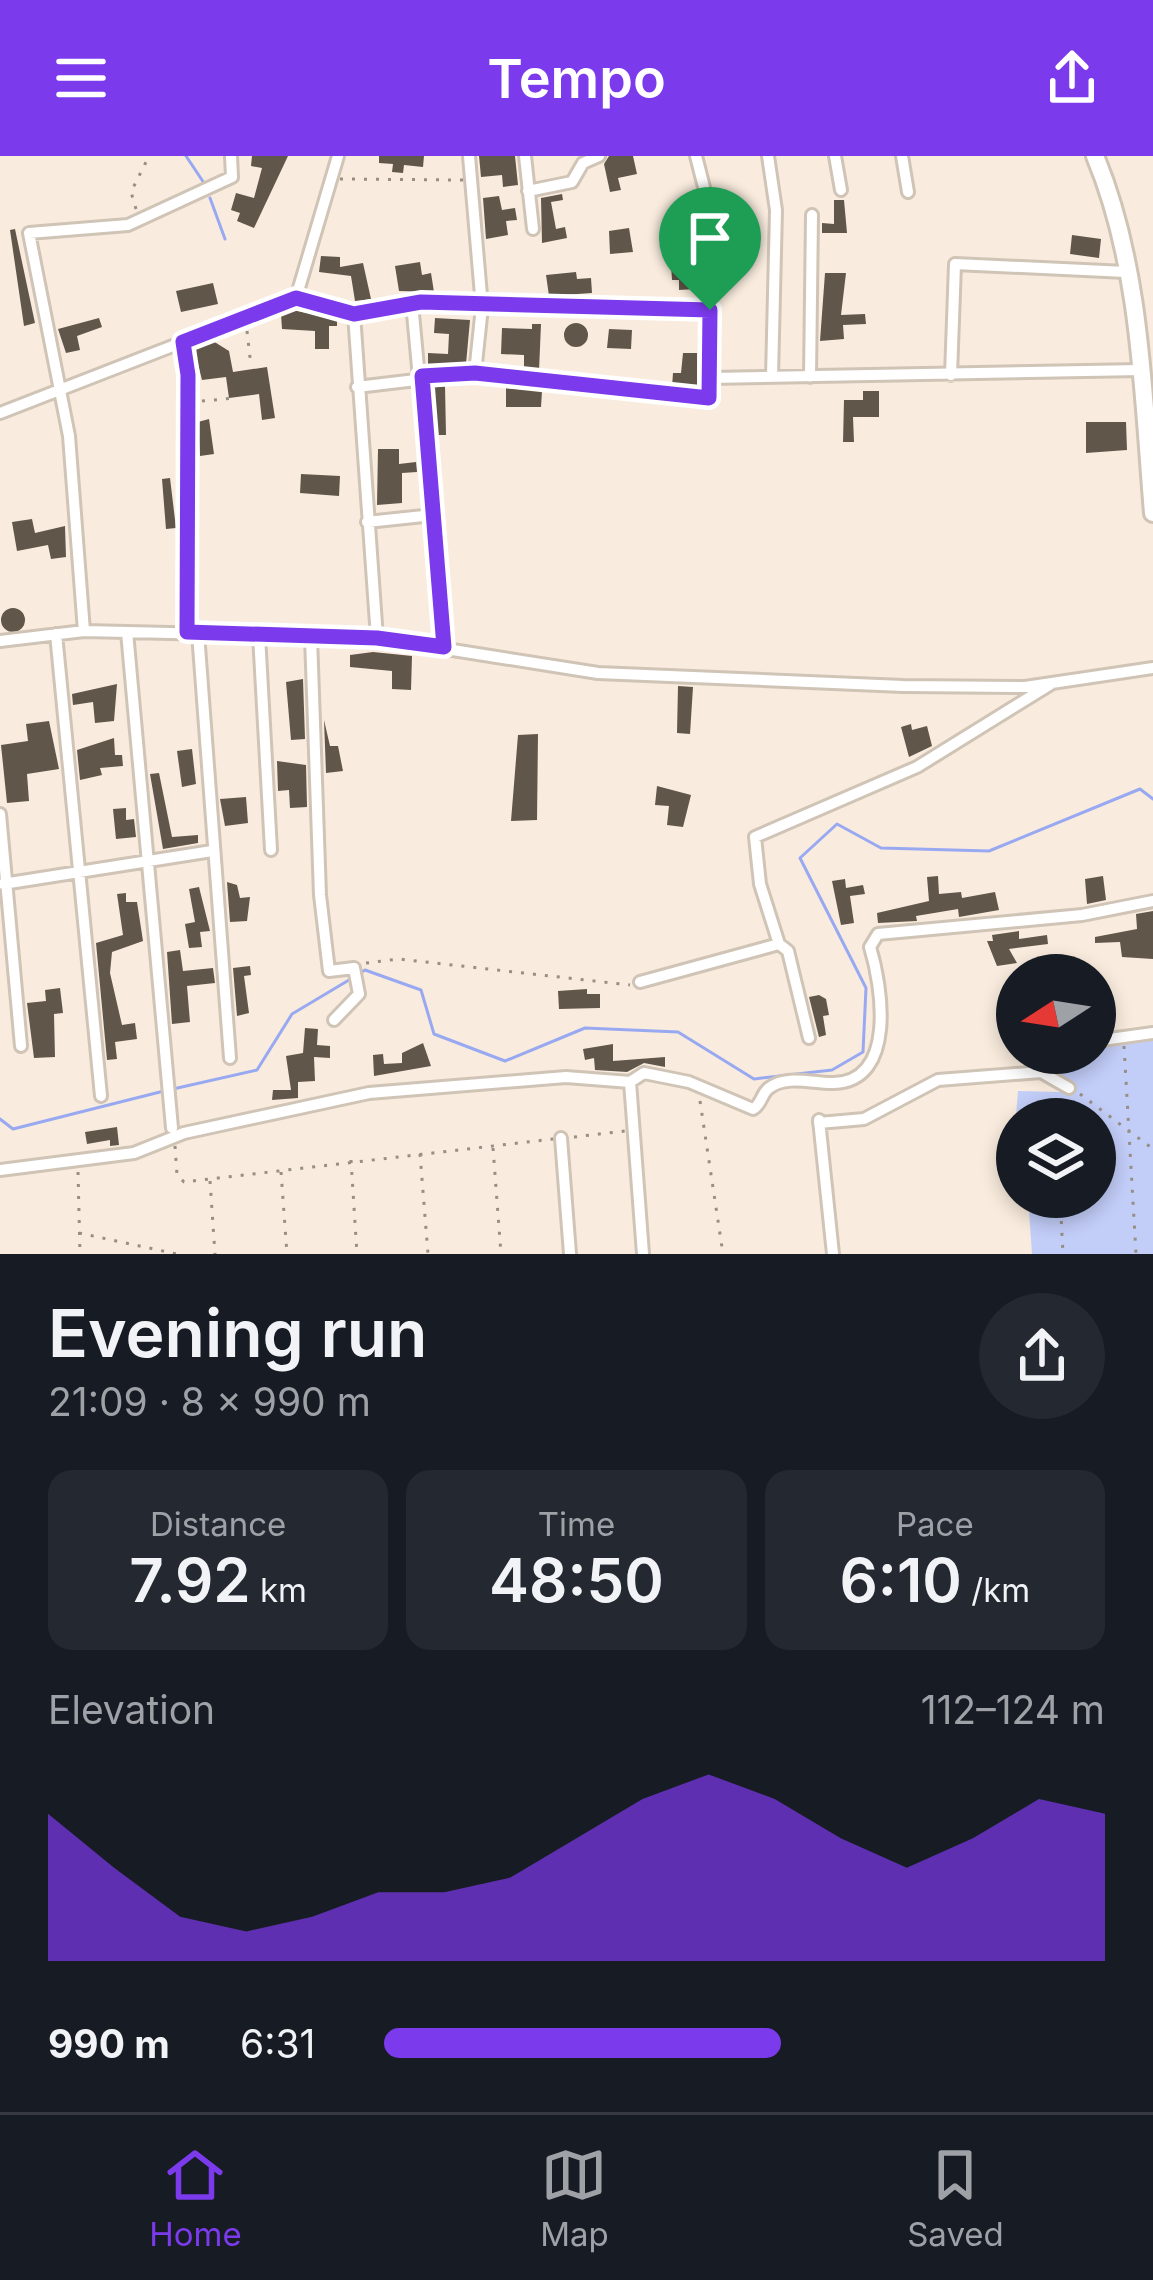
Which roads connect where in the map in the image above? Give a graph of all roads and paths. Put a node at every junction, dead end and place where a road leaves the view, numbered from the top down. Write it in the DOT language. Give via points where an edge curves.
graph roads {
  1 [pos="149,156"];
  2 [pos="232,156"];
  3 [pos="338,156"];
  4 [pos="469,156"];
  5 [pos="524,156"];
  6 [pos="599,156"];
  7 [pos="696,156"];
  8 [pos="768,156"];
  9 [pos="835,156"];
  10 [pos="902,156"];
  11 [pos="1101,158"];
  12 [pos="332,179"];
  13 [pos="470,180"];
  14 [pos="841,190"];
  15 [pos="528,191"];
  16 [pos="908,192"];
  17 [pos="812,215"];
  18 [pos="128,225"];
  19 [pos="532,229"];
  20 [pos="1126,272"];
  21 [pos="296,298"];
  22 [pos="1153,300"];
  23 [pos="1132,302"];
  24 [pos="412,303"];
  25 [pos="482,307"];
  26 [pos="710,310"];
  27 [pos="354,314"];
  28 [pos="246,317"];
  29 [pos="183,342"];
  30 [pos="251,366"];
  31 [pos="1141,370"];
  32 [pos="475,373"];
  33 [pos="951,375"];
  34 [pos="422,376"];
  35 [pos="772,377"];
  36 [pos="810,377"];
  37 [pos="710,378"];
  38 [pos="357,388"];
  39 [pos="61,390"];
  40 [pos="235,398"];
  41 [pos="188,402"];
  42 [pos="0,413"];
  43 [pos="1150,454"];
  44 [pos="1153,513"];
  45 [pos="433,515"];
  46 [pos="367,522"];
  47 [pos="84,631"];
  48 [pos="128,632"];
  49 [pos="192,632"];
  50 [pos="56,634"];
  51 [pos="259,635"];
  52 [pos="311,637"];
  53 [pos="377,638"];
  54 [pos="0,641"];
  55 [pos="444,647"];
  56 [pos="1153,668"];
  57 [pos="1054,682"];
  58 [pos="0,814"];
  59 [pos="271,850"];
  60 [pos="212,851"];
  61 [pos="148,861"];
  62 [pos="78,873"];
  63 [pos="3,884"];
  64 [pos="1153,902"];
  65 [pos="779,944"];
  66 [pos="354,970"];
  67 [pos="640,982"];
  68 [pos="334,1020"];
  69 [pos="1153,1033"];
  70 [pos="1124,1036"];
  71 [pos="1116,1037"];
  72 [pos="809,1038"];
  73 [pos="21,1046"];
  74 [pos="230,1058"];
  75 [pos="1014,1074"];
  76 [pos="1044,1074"];
  77 [pos="630,1082"];
  78 [pos="698,1087"];
  79 [pos="1069,1088"];
  80 [pos="100,1096"];
  81 [pos="1068,1098"];
  82 [pos="1128,1125"];
  83 [pos="632,1130"];
  84 [pos="173,1132"];
  85 [pos="561,1138"];
  86 [pos="492,1145"];
  87 [pos="1153,1149"];
  88 [pos="420,1153"];
  89 [pos="351,1160"];
  90 [pos="78,1163"];
  91 [pos="0,1170"];
  92 [pos="281,1170"];
  93 [pos="210,1179"];
  94 [pos="1061,1218"];
  95 [pos="79,1233"];
  96 [pos="80,1254"];
  97 [pos="177,1254"];
  98 [pos="215,1254"];
  99 [pos="287,1254"];
  100 [pos="357,1254"];
  101 [pos="428,1254"];
  102 [pos="501,1254"];
  103 [pos="571,1254"];
  104 [pos="643,1254"];
  105 [pos="723,1254"];
  106 [pos="833,1254"];
  107 [pos="1063,1254"];
  108 [pos="1136,1254"];
  1 -- 18 [label="path" via="131,192 136,217"];
  2 -- 18 [label="street" via="232,177"];
  3 -- 12 [label="street"];
  4 -- 13 [label="street"];
  5 -- 15 [label="street"];
  6 -- 15 [label="street" via="583,163 572,182"];
  7 -- 26 [label="street" via="706,195"];
  8 -- 35 [label="street" via="776,210"];
  9 -- 14 [label="street"];
  10 -- 16 [label="street"];
  11 -- 20 [label="main road"];
  12 -- 13 [label="path"];
  12 -- 21 [label="street"];
  13 -- 25 [label="street"];
  15 -- 19 [label="street"];
  17 -- 36 [label="street"];
  18 -- 39 [label="street" via="29,233"];
  20 -- 23 [label="main road"];
  20 -- 33 [label="street" via="955,264"];
  21 -- 27 [label="street"];
  21 -- 28 [label="street"];
  22 -- 23 [label="street"];
  23 -- 31 [label="main road"];
  24 -- 25 [label="street"];
  24 -- 27 [label="street"];
  24 -- 34 [label="street"];
  25 -- 26 [label="street"];
  25 -- 32 [label="street"];
  26 -- 37 [label="street"];
  27 -- 38 [label="street"];
  28 -- 29 [label="street"];
  28 -- 30 [label="path"];
  29 -- 39 [label="street"];
  29 -- 41 [label="street"];
  31 -- 33 [label="street"];
  31 -- 43 [label="main road"];
  32 -- 34 [label="street"];
  32 -- 37 [label="street" via="704,400"];
  33 -- 36 [label="street"];
  34 -- 38 [label="street"];
  34 -- 45 [label="street"];
  35 -- 36 [label="street"];
  35 -- 37 [label="street"];
  38 -- 46 [label="street"];
  39 -- 42 [label="street"];
  39 -- 47 [label="street"];
  40 -- 41 [label="path"];
  41 -- 49 [label="street"];
  43 -- 44 [label="main road"];
  45 -- 46 [label="street"];
  45 -- 55 [label="street"];
  46 -- 53 [label="street"];
  47 -- 48 [label="street"];
  47 -- 50 [label="street"];
  48 -- 49 [label="street"];
  48 -- 61 [label="street"];
  49 -- 51 [label="street"];
  49 -- 60 [label="street"];
  50 -- 54 [label="street"];
  50 -- 62 [label="street"];
  51 -- 52 [label="street"];
  51 -- 59 [label="street"];
  52 -- 53 [label="street"];
  52 -- 66 [label="street" via="329,971"];
  53 -- 55 [label="street"];
  55 -- 57 [label="street" via="598,673 903,686"];
  56 -- 57 [label="street"];
  57 -- 65 [label="street" via="917,767 754,837"];
  58 -- 63 [label="street"];
  60 -- 61 [label="street"];
  60 -- 74 [label="street"];
  61 -- 62 [label="street"];
  61 -- 84 [label="street"];
  62 -- 63 [label="street"];
  62 -- 80 [label="street"];
  63 -- 73 [label="street"];
  64 -- 78 [label="street" via="878,934 869,947 881,991 879,1037 858,1078 786,1082 766,1090 753,1109"];
  65 -- 67 [label="street"];
  65 -- 72 [label="street" via="788,951"];
  66 -- 67 [label="path" via="399,959"];
  66 -- 68 [label="street" via="359,994"];
  69 -- 70 [label="street"];
  70 -- 71 [label="street"];
  70 -- 82 [label="path"];
  75 -- 106 [label="street" via="938,1080 864,1119 819,1120"];
  76 -- 79 [label="street"];
  77 -- 78 [label="street" via="644,1073"];
  77 -- 83 [label="street"];
  77 -- 84 [label="street" via="566,1077 369,1094"];
  78 -- 105 [label="path"];
  79 -- 81 [label="path"];
  79 -- 82 [label="path"];
  82 -- 87 [label="path"];
  82 -- 108 [label="path"];
  83 -- 85 [label="path"];
  83 -- 104 [label="street"];
  84 -- 90 [label="street" via="134,1153"];
  84 -- 93 [label="path" via="180,1180"];
  85 -- 86 [label="path"];
  85 -- 103 [label="street"];
  86 -- 88 [label="path"];
  86 -- 102 [label="path"];
  88 -- 89 [label="path"];
  88 -- 101 [label="path"];
  89 -- 92 [label="path"];
  89 -- 100 [label="path"];
  90 -- 91 [label="street"];
  90 -- 95 [label="path"];
  92 -- 93 [label="path"];
  92 -- 99 [label="path"];
  93 -- 98 [label="path"];
  94 -- 107 [label="path"];
  95 -- 96 [label="path"];
  95 -- 97 [label="path"];
}
